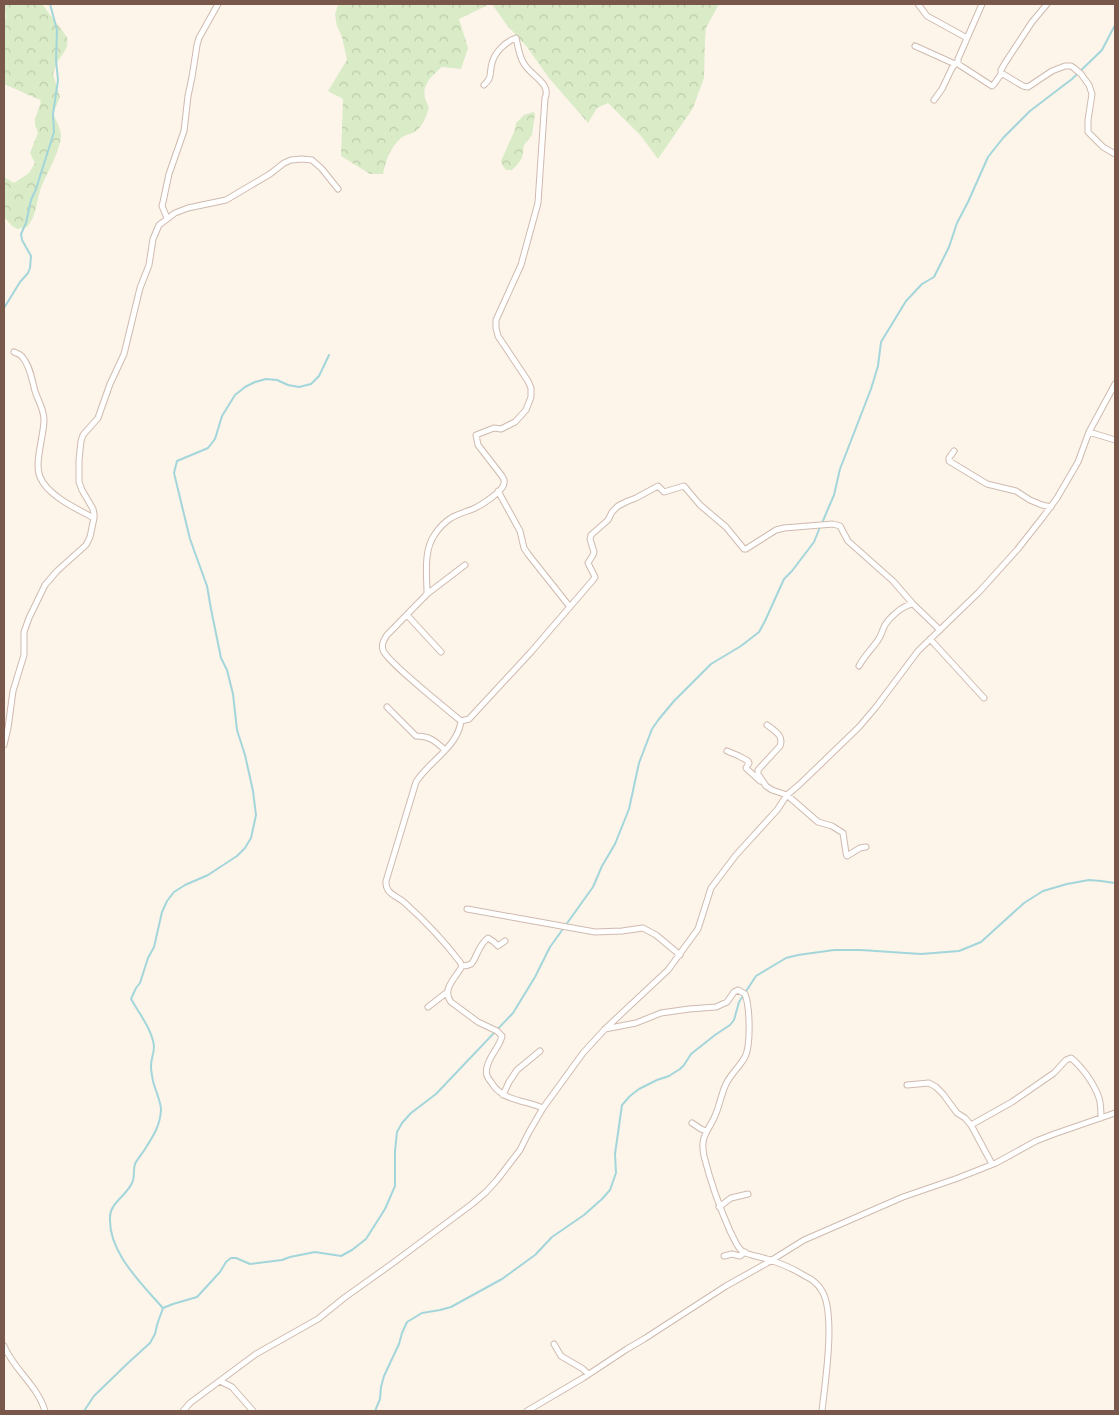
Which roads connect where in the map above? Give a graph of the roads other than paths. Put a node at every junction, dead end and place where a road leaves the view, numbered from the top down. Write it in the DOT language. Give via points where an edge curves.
graph roads {
  1 [pos="218,4"];
  2 [pos="918,4"];
  3 [pos="982,4"];
  4 [pos="1047,4"];
  5 [pos="967,38"];
  6 [pos="915,46"];
  7 [pos="956,63"];
  8 [pos="1001,75"];
  9 [pos="484,85"];
  10 [pos="934,100"];
  11 [pos="1115,154"];
  12 [pos="338,189"];
  13 [pos="167,218"];
  14 [pos="14,352"];
  15 [pos="1115,384"];
  16 [pos="1089,432"];
  17 [pos="1115,440"];
  18 [pos="954,451"];
  19 [pos="498,491"];
  20 [pos="1051,507"];
  21 [pos="94,518"];
  22 [pos="465,565"];
  23 [pos="427,594"];
  24 [pos="913,604"];
  25 [pos="570,607"];
  26 [pos="407,615"];
  27 [pos="940,630"];
  28 [pos="930,639"];
  29 [pos="441,652"];
  30 [pos="859,666"];
  31 [pos="984,698"];
  32 [pos="387,708"];
  33 [pos="461,721"];
  34 [pos="767,725"];
  35 [pos="4,745"];
  36 [pos="445,750"];
  37 [pos="727,752"];
  38 [pos="766,786"];
  39 [pos="787,795"];
  40 [pos="866,847"];
  41 [pos="467,909"];
  42 [pos="505,941"];
  43 [pos="680,956"];
  44 [pos="462,966"];
  45 [pos="446,993"];
  46 [pos="428,1008"];
  47 [pos="605,1029"];
  48 [pos="540,1050"];
  49 [pos="907,1084"];
  50 [pos="503,1095"];
  51 [pos="543,1108"];
  52 [pos="1115,1113"];
  53 [pos="1101,1118"];
  54 [pos="692,1124"];
  55 [pos="971,1125"];
  56 [pos="706,1131"];
  57 [pos="992,1164"];
  58 [pos="748,1194"];
  59 [pos="719,1207"];
  60 [pos="744,1252"];
  61 [pos="724,1256"];
  62 [pos="771,1260"];
  63 [pos="554,1344"];
  64 [pos="4,1346"];
  65 [pos="588,1374"];
  66 [pos="220,1381"];
  67 [pos="45,1411"];
  68 [pos="183,1411"];
  69 [pos="253,1411"];
  70 [pos="527,1411"];
  71 [pos="822,1411"];
  1 -- 13 [label="street" via="197,45 184,131 162,202"];
  2 -- 5 [label="street" via="924,14"];
  3 -- 5 [label="street"];
  4 -- 8 [label="street" via="1009,56"];
  5 -- 7 [label="street"];
  6 -- 7 [label="street"];
  7 -- 8 [label="street" via="990,86"];
  7 -- 10 [label="street"];
  8 -- 11 [label="street" via="1028,87 1052,71 1065,66 1074,68 1089,85 1092,94 1088,132"];
  9 -- 19 [label="street" via="503,44 516,38 524,64 544,85 547,94 538,203 521,265 498,314 496,328 528,381 531,397 526,410 515,422 476,435 478,445 504,480"];
  12 -- 13 [label="street" via="312,160 291,160 226,200 188,208"];
  13 -- 21 [label="street" via="159,225 153,240 124,354 98,418 81,441 79,482 93,509"];
  14 -- 21 [label="street" via="26,362 44,412 39,476 60,499"];
  15 -- 16 [label="street"];
  16 -- 17 [label="street"];
  16 -- 20 [label="street" via="1078,462"];
  18 -- 20 [label="street" via="949,461 987,484 1016,491"];
  19 -- 23 [label="street" via="475,508 450,518 434,534 428,550"];
  19 -- 25 [label="street" via="520,531 524,548"];
  20 -- 27 [label="street" via="1017,550"];
  21 -- 35 [label="street" via="86,545 45,584 29,618"];
  22 -- 23 [label="street"];
  23 -- 26 [label="street"];
  24 -- 25 [label="street" via="893,581 851,545 840,526 784,528 744,549 684,486 664,492 658,486 618,506 590,537 594,552 588,563 594,577"];
  24 -- 27 [label="street"];
  24 -- 30 [label="street" via="890,618 882,635"];
  25 -- 33 [label="street" via="468,720"];
  26 -- 29 [label="street"];
  26 -- 33 [label="street" via="382,642 383,650 399,669"];
  27 -- 28 [label="street"];
  28 -- 31 [label="street"];
  28 -- 39 [label="street" via="859,727"];
  32 -- 36 [label="street" via="416,736 426,736"];
  33 -- 36 [label="street" via="460,730"];
  34 -- 38 [label="street" via="779,734 782,742 758,770"];
  36 -- 44 [label="street" via="416,782 386,887 432,929"];
  37 -- 38 [label="street" via="748,762 747,769"];
  38 -- 39 [label="street"];
  39 -- 40 [label="street" via="818,822 844,833 847,856"];
  39 -- 43 [label="street" via="711,888 698,929"];
  41 -- 43 [label="street" via="595,932 643,928"];
  42 -- 44 [label="street" via="498,946 488,938 473,962"];
  43 -- 47 [label="street"];
  44 -- 45 [label="street"];
  45 -- 46 [label="street"];
  45 -- 50 [label="street" via="451,1002 502,1036 486,1071 494,1087"];
  47 -- 51 [label="street" via="582,1054"];
  47 -- 56 [label="street" via="667,1012 716,1007 727,1002 738,990 745,994 749,1015 746,1056 728,1081"];
  48 -- 50 [label="street" via="517,1070"];
  49 -- 55 [label="street" via="932,1084"];
  50 -- 51 [label="street"];
  51 -- 66 [label="street" via="520,1150 497,1180 472,1204 318,1319 256,1354"];
  52 -- 53 [label="street"];
  53 -- 55 [label="street" via="1098,1096 1083,1070 1071,1058 1012,1102"];
  53 -- 57 [label="street" via="1036,1142"];
  54 -- 56 [label="street"];
  55 -- 57 [label="street"];
  56 -- 59 [label="street" via="703,1153"];
  57 -- 62 [label="street" via="840,1224"];
  58 -- 59 [label="street" via="731,1198"];
  59 -- 60 [label="street" via="737,1246"];
  60 -- 61 [label="street" via="740,1256"];
  60 -- 62 [label="street"];
  62 -- 65 [label="street"];
  62 -- 71 [label="street" via="815,1282 826,1300 829,1338"];
  63 -- 65 [label="street" via="560,1354"];
  64 -- 67 [label="street"];
  65 -- 70 [label="street"];
  66 -- 68 [label="street"];
  66 -- 69 [label="street" via="232,1387"];
}
